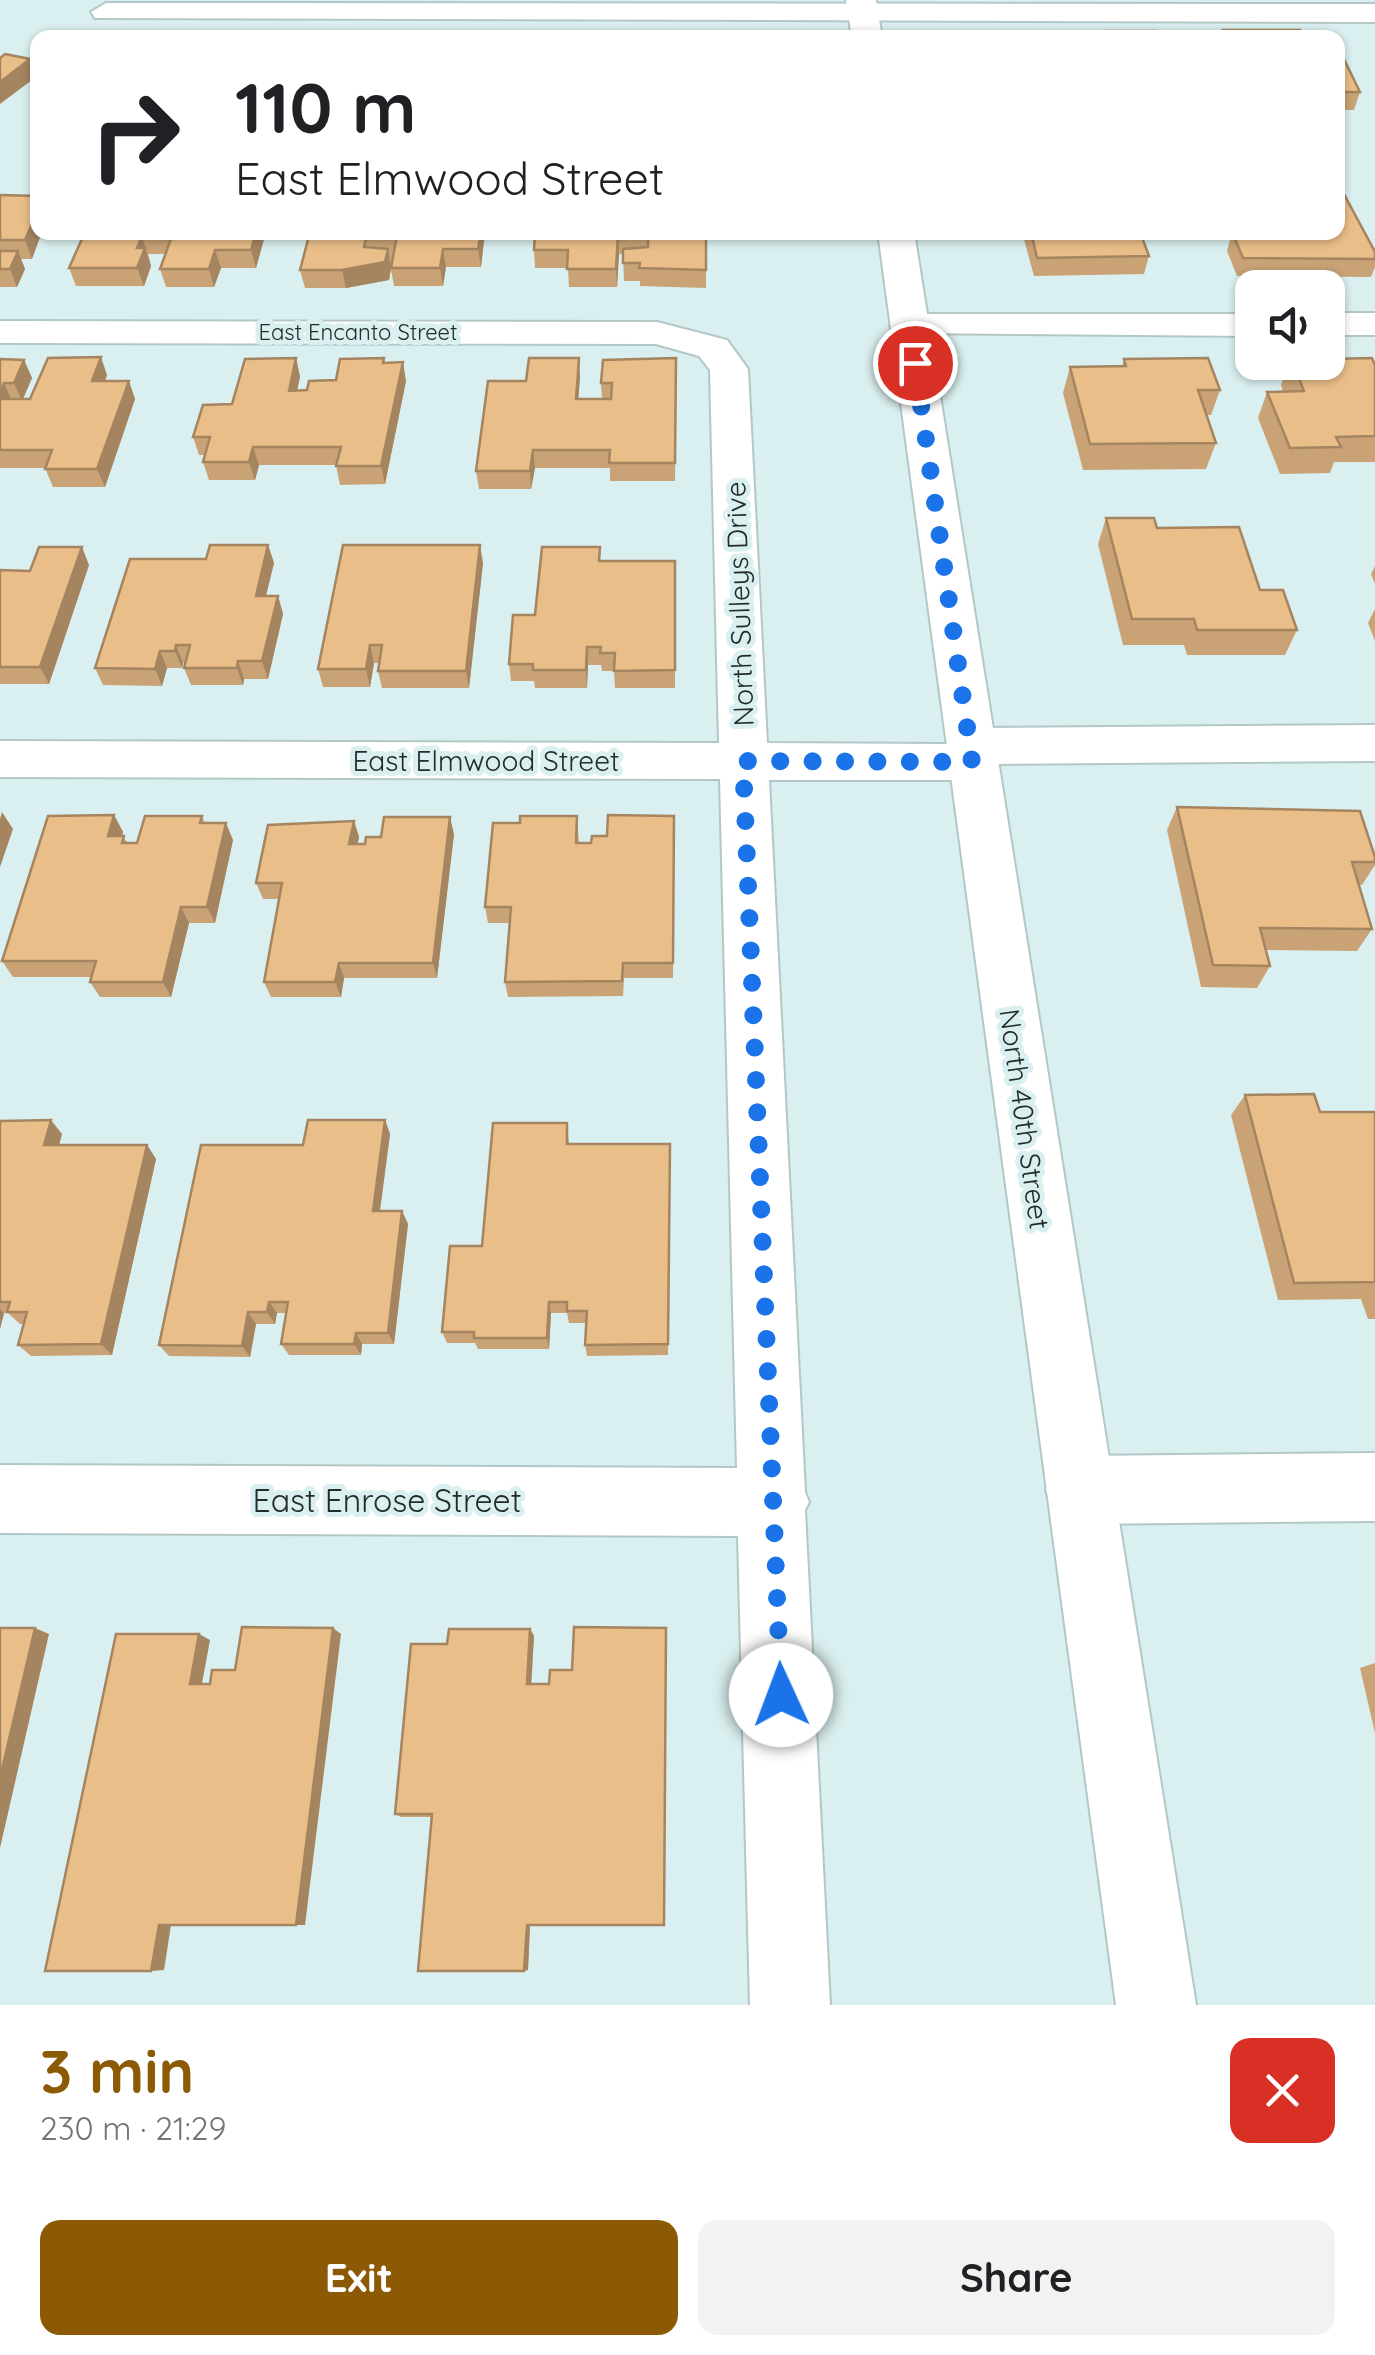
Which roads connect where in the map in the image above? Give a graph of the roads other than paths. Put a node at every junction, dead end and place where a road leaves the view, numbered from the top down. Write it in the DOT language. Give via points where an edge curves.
graph roads {
  1 [pos="1232,6"];
  2 [pos="106,12"];
  3 [pos="1375,13"];
  4 [pos="864,17"];
  5 [pos="897,240"];
  6 [pos="1235,324"];
  7 [pos="1345,324"];
  8 [pos="1375,324"];
  9 [pos="909,325"];
  10 [pos="0,332"];
  11 [pos="713,348"];
  12 [pos="1375,743"];
  13 [pos="971,754"];
  14 [pos="0,759"];
  15 [pos="743,761"];
  16 [pos="1375,1487"];
  17 [pos="1080,1490"];
  18 [pos="0,1499"];
  19 [pos="775,1502"];
  20 [pos="790,2005"];
  21 [pos="1156,2005"];
  1 -- 3 [label="street"];
  1 -- 4 [label="street"];
  2 -- 4 [label="street"];
  5 -- 9 [label="street, North 40th Street"];
  6 -- 9 [label="street"];
  7 -- 8 [label="street"];
  9 -- 13 [label="street, North 40th Street"];
  10 -- 11 [label="street, East Encanto Street" via="657,333"];
  11 -- 15 [label="street, North Sulleys Drive" via="732,378"];
  12 -- 13 [label="street, East Elmwood Street"];
  13 -- 15 [label="street, East Elmwood Street"];
  13 -- 17 [label="street, North 40th Street"];
  14 -- 15 [label="street, East Elmwood Street"];
  15 -- 19 [label="street, North Sulleys Drive"];
  16 -- 17 [label="street"];
  17 -- 21 [label="street, North 40th Street"];
  18 -- 19 [label="street, East Enrose Street"];
  19 -- 20 [label="street, North Sulleys Drive"];
}
